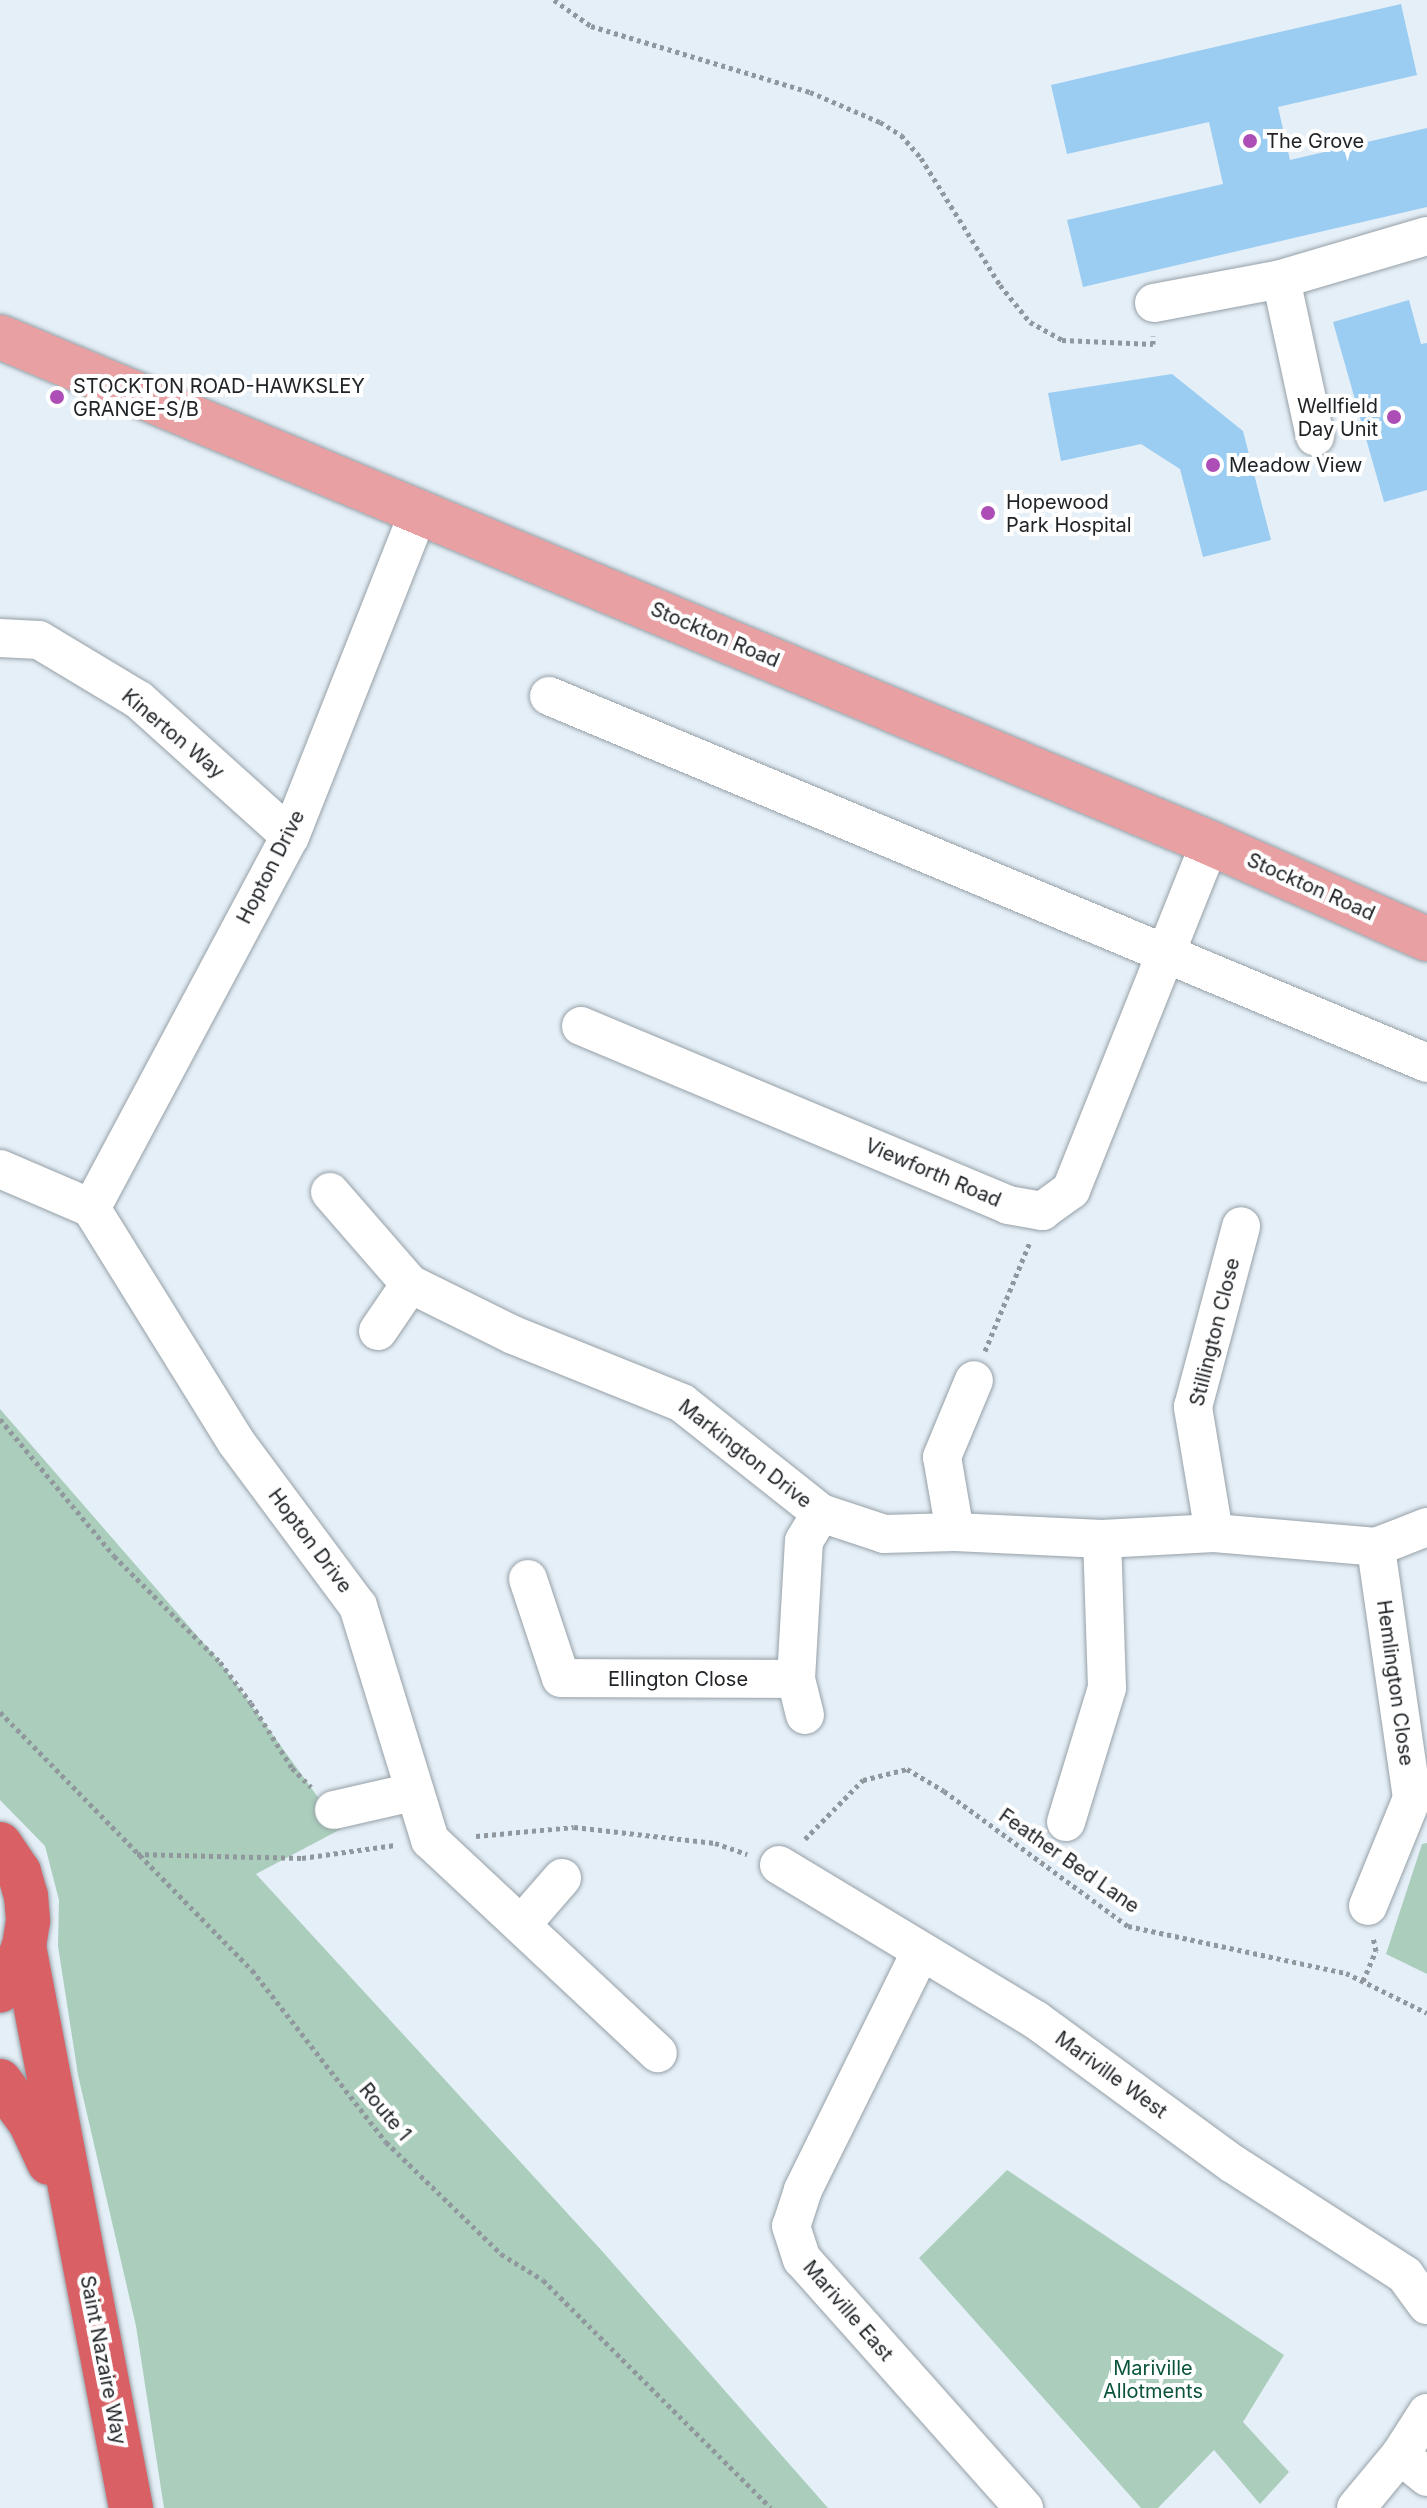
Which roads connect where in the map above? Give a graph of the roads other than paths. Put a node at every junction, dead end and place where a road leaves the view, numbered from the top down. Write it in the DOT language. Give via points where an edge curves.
graph roads {
  1 [pos="1427,236"];
  2 [pos="1281,279"];
  3 [pos="1154,303"];
  4 [pos="0,337"];
  5 [pos="1315,436"];
  6 [pos="419,511"];
  7 [pos="0,638"];
  8 [pos="549,696"];
  9 [pos="290,836"];
  10 [pos="1210,843"];
  11 [pos="1427,939"];
  12 [pos="1166,957"];
  13 [pos="581,1026"];
  14 [pos="1427,1063"];
  15 [pos="0,1169"];
  16 [pos="330,1192"];
  17 [pos="91,1208"];
  18 [pos="1241,1226"];
  19 [pos="410,1284"];
  20 [pos="378,1331"];
  21 [pos="974,1380"];
  22 [pos="821,1513"];
  23 [pos="1427,1527"];
  24 [pos="955,1532"];
  25 [pos="1214,1533"];
  26 [pos="1102,1539"];
  27 [pos="1376,1547"];
  28 [pos="528,1579"];
  29 [pos="796,1679"];
  30 [pos="805,1715"];
  31 [pos="413,1792"];
  32 [pos="334,1810"];
  33 [pos="1066,1822"];
  34 [pos="0,1844"];
  35 [pos="779,1865"];
  36 [pos="562,1878"];
  37 [pos="1368,1906"];
  38 [pos="522,1924"];
  39 [pos="24,1946"];
  40 [pos="921,1951"];
  41 [pos="0,1990"];
  42 [pos="658,2053"];
  43 [pos="0,2081"];
  44 [pos="72,2213"];
  45 [pos="1427,2305"];
  46 [pos="1427,2413"];
  47 [pos="1414,2466"];
  48 [pos="131,2508"];
  49 [pos="1024,2508"];
  50 [pos="1356,2508"];
  1 -- 2 [label="street"];
  2 -- 3 [label="street"];
  2 -- 5 [label="street"];
  4 -- 6 [label="main road, Stockton Road"];
  6 -- 9 [label="street, Hopton Drive"];
  6 -- 10 [label="main road, Stockton Road"];
  7 -- 9 [label="street, Kinerton Way" via="39,640 139,700"];
  8 -- 12 [label="street"];
  9 -- 17 [label="street, Hopton Drive"];
  10 -- 11 [label="main road, Stockton Road"];
  10 -- 12 [label="street"];
  12 -- 13 [label="street, Viewforth Road" via="1071,1190 1042,1211 1008,1205"];
  12 -- 14 [label="street"];
  15 -- 17 [label="street"];
  16 -- 19 [label="street, Markington Drive"];
  17 -- 31 [label="street, Hopton Drive" via="236,1442 358,1606"];
  18 -- 25 [label="street, Stillington Close" via="1193,1407"];
  19 -- 20 [label="street"];
  19 -- 22 [label="street, Markington Drive" via="513,1335 682,1403"];
  21 -- 24 [label="street" via="942,1457"];
  22 -- 24 [label="street, Markington Drive" via="884,1534"];
  22 -- 29 [label="street" via="804,1541"];
  23 -- 27 [label="street, Markington Drive"];
  24 -- 26 [label="street, Markington Drive"];
  25 -- 26 [label="street, Markington Drive"];
  25 -- 27 [label="street, Markington Drive"];
  26 -- 33 [label="street" via="1107,1688"];
  27 -- 37 [label="street, Hemlington Close" via="1412,1798"];
  28 -- 29 [label="street, Ellington Close" via="561,1678"];
  29 -- 30 [label="street"];
  31 -- 32 [label="street"];
  31 -- 38 [label="street, Hopton Drive" via="430,1840"];
  34 -- 39 [label="highway, Saint Nazaire Way" via="19,1872 26,1896"];
  35 -- 40 [label="street, Mariville West"];
  36 -- 38 [label="street"];
  38 -- 42 [label="street, Hopton Drive"];
  39 -- 41 [label="highway, Saint Nazaire Way"];
  39 -- 44 [label="highway, Saint Nazaire Way"];
  40 -- 45 [label="street, Mariville West" via="1025,2012 1233,2164 1405,2275"];
  40 -- 49 [label="street, Mariville East" via="810,2176 791,2226 802,2259"];
  43 -- 44 [label="highway, Saint Nazaire Way" via="30,2122"];
  44 -- 48 [label="highway, Saint Nazaire Way" via="107,2367"];
  46 -- 47 [label="street"];
  47 -- 50 [label="street"];
}
